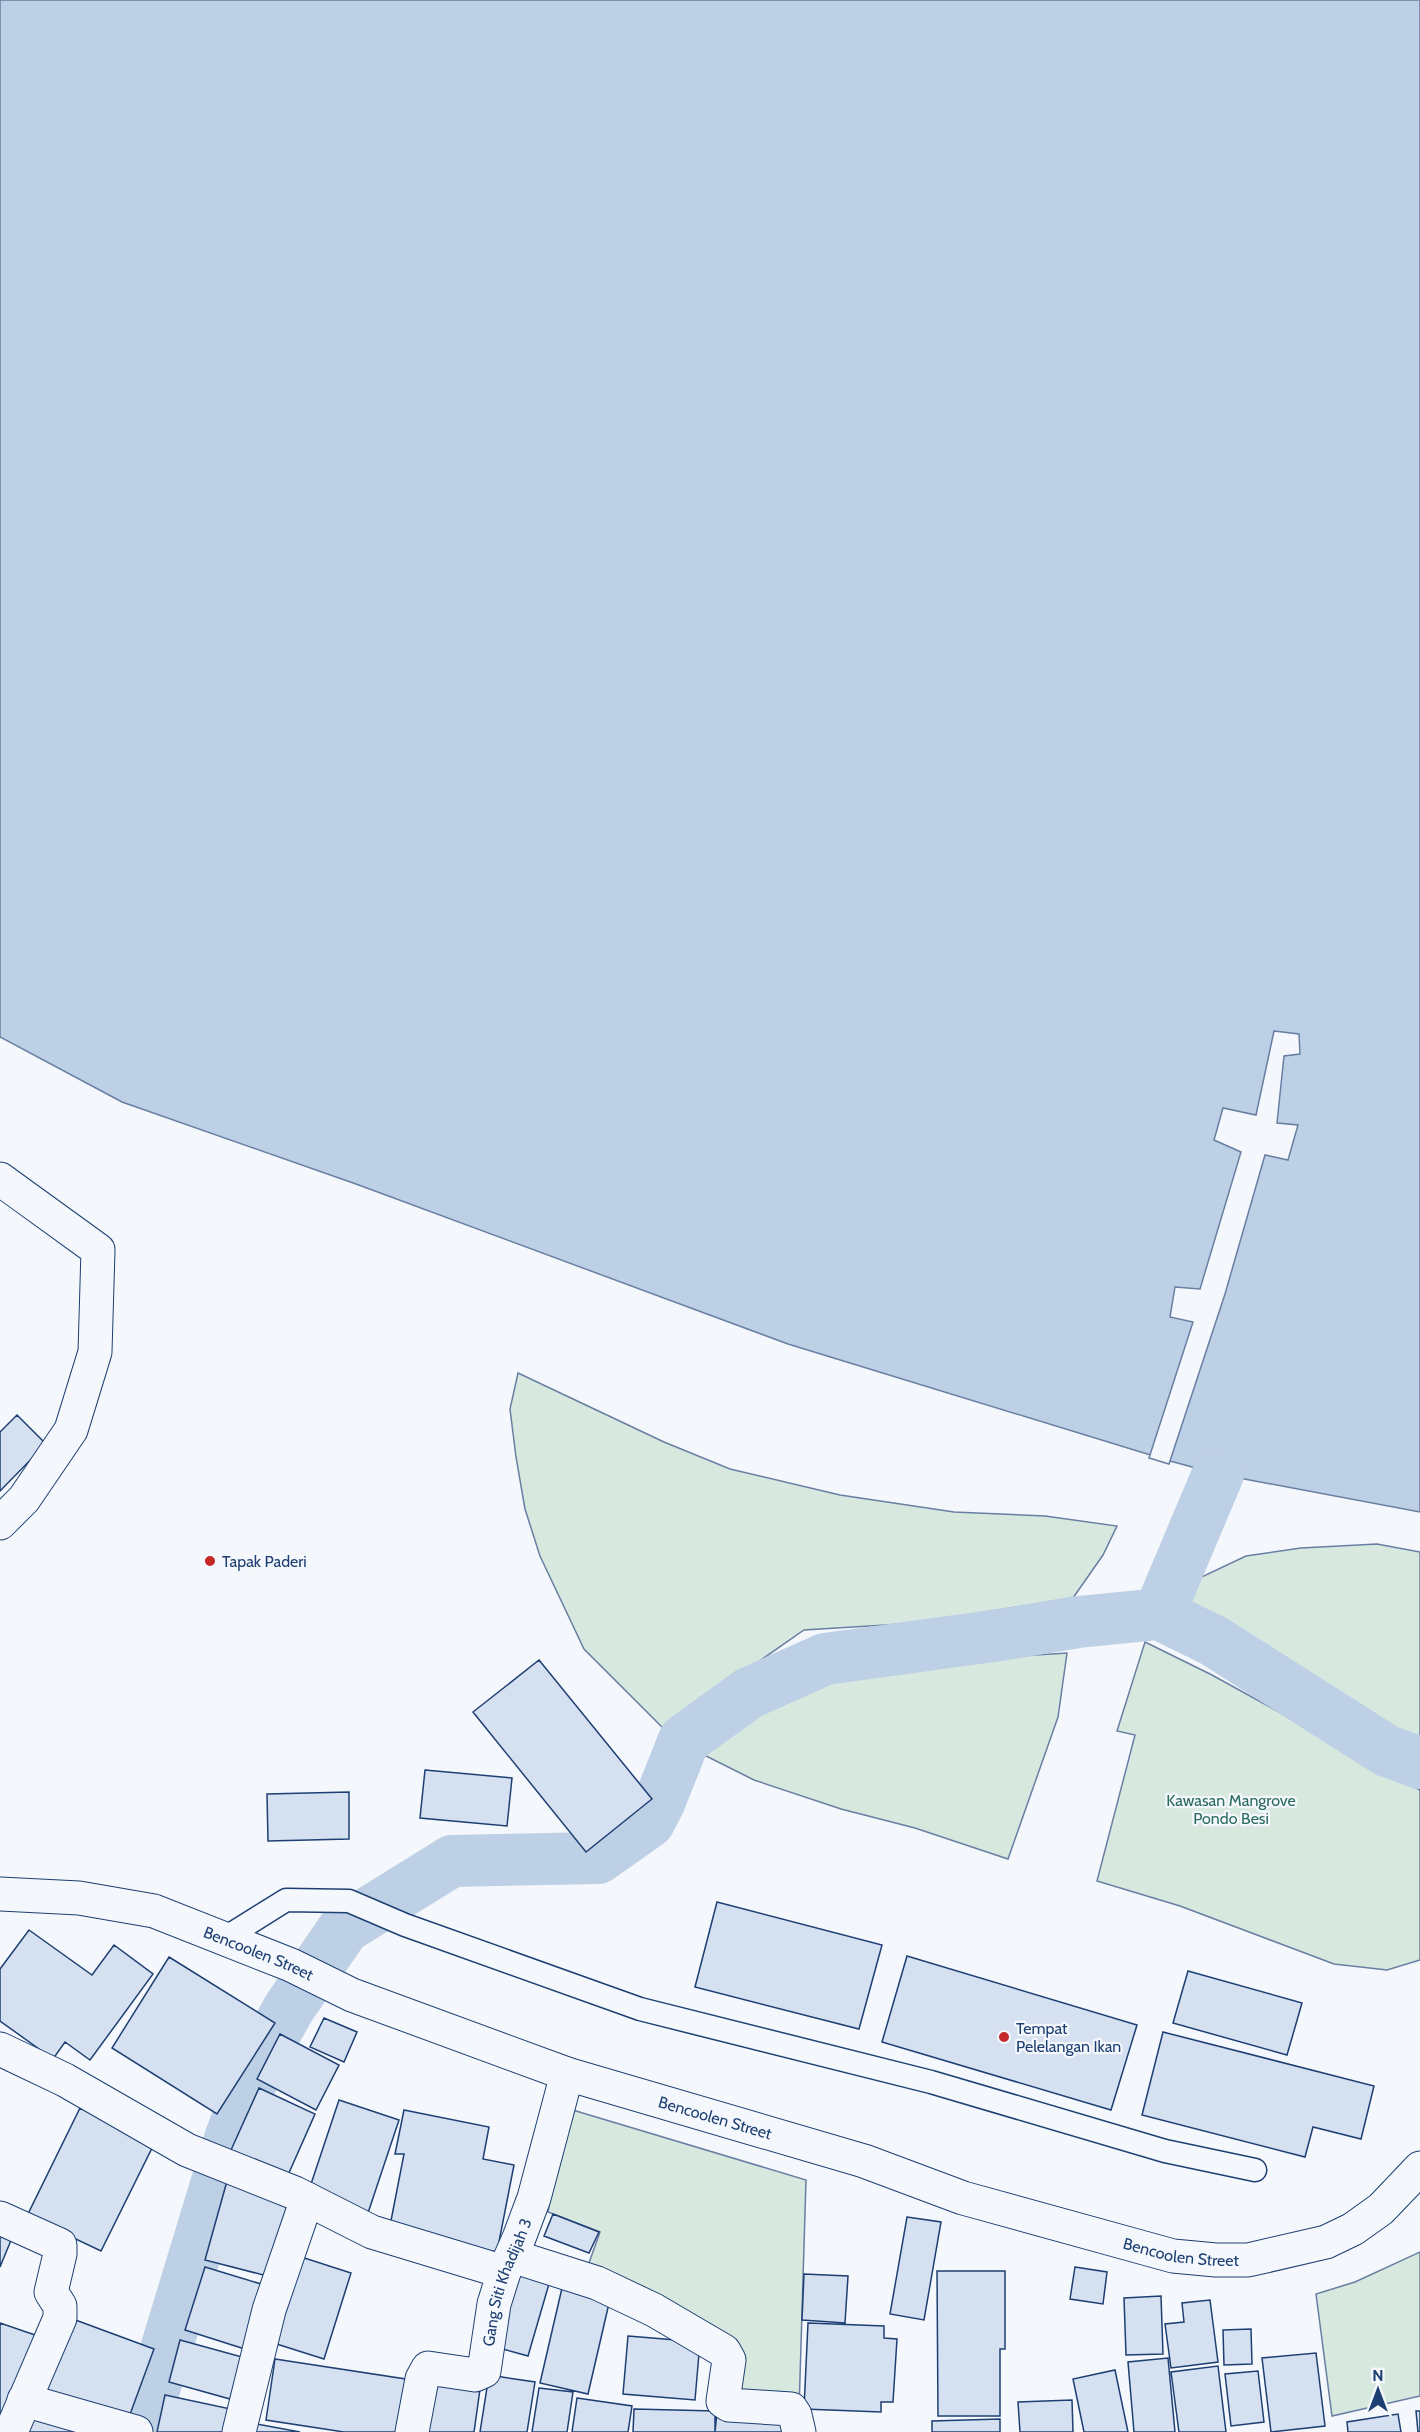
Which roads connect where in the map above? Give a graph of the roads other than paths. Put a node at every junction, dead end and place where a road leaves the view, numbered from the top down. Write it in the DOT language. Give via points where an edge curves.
graph roads {
  1 [pos="0,1179"];
  2 [pos="0,1522"];
  3 [pos="0,1894"];
  4 [pos="225,1938"];
  5 [pos="0,2049"];
  6 [pos="567,2074"];
  7 [pos="1420,2168"];
  8 [pos="1255,2170"];
  9 [pos="307,2199"];
  10 [pos="0,2218"];
  11 [pos="508,2264"];
  12 [pos="24,2400"];
  13 [pos="11,2432"];
  14 [pos="136,2432"];
  15 [pos="239,2432"];
  16 [pos="412,2432"];
  17 [pos="799,2432"];
  1 -- 2 [label="street" via="98,1250 94,1352 71,1430 24,1499"];
  3 -- 4 [label="street, Bencoolen Street" via="79,1898 154,1911"];
  4 -- 6 [label="street, Bencoolen Street" via="352,1995"];
  4 -- 8 [label="lane" via="286,1900 349,1901 405,1926 640,2009 931,2082 1165,2151"];
  5 -- 9 [label="street" via="65,2080 187,2150"];
  6 -- 7 [label="street, Bencoolen Street" via="864,2161 963,2198 1173,2256 1248,2260 1326,2242 1381,2209"];
  6 -- 11 [label="street, Gang Siti Khadijah 3" via="534,2198"];
  9 -- 11 [label="street" via="372,2232"];
  9 -- 15 [label="street" via="269,2310"];
  10 -- 12 [label="street" via="60,2245 51,2292 60,2306 60,2318"];
  11 -- 16 [label="street, Gang Siti Khadijah 3" via="494,2304 484,2371 475,2375 428,2368 422,2379"];
  11 -- 17 [label="street" via="597,2283 654,2310 724,2351 729,2360 723,2401 729,2405 791,2409"];
  12 -- 13 [label="street"];
  12 -- 14 [label="street"];
}
